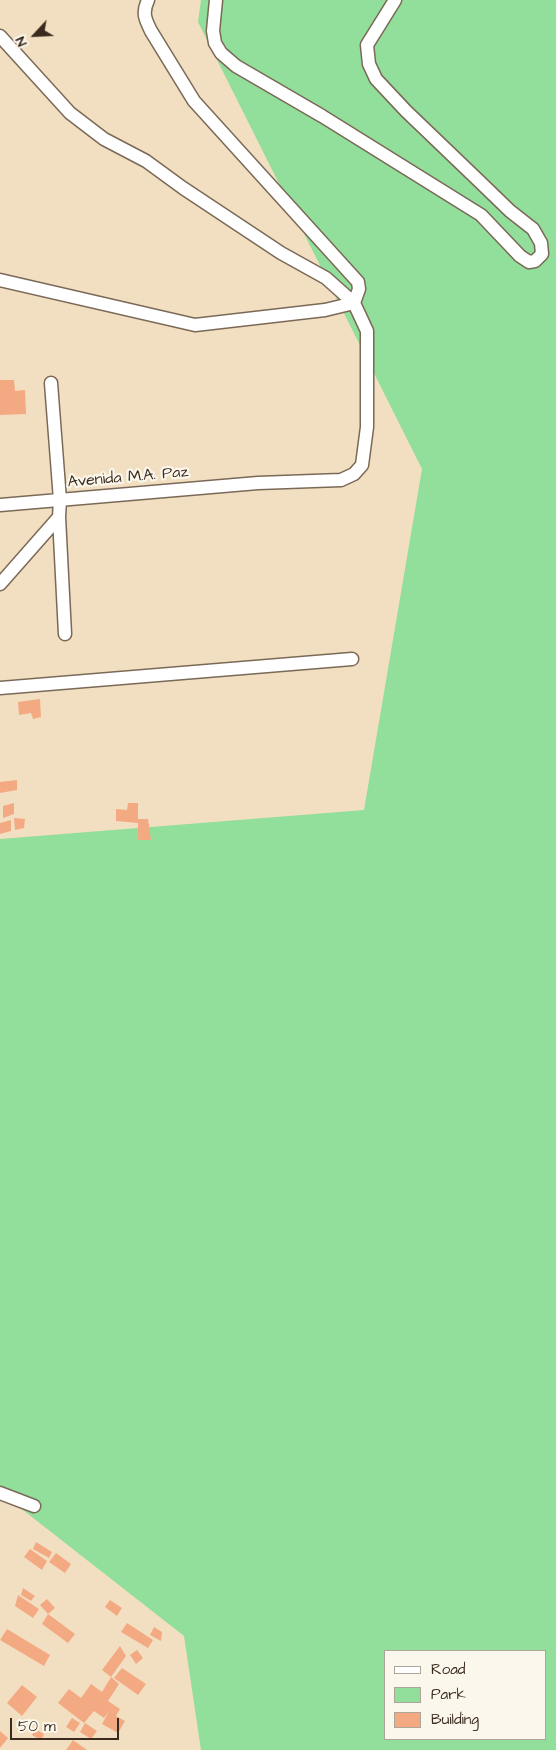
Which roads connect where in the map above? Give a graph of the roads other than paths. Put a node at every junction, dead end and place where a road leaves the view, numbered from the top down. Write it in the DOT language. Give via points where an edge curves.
graph roads {
  1 [pos="148,0"];
  2 [pos="216,0"];
  3 [pos="395,0"];
  4 [pos="0,36"];
  5 [pos="0,280"];
  6 [pos="354,303"];
  7 [pos="51,383"];
  8 [pos="60,500"];
  9 [pos="0,505"];
  10 [pos="58,518"];
  11 [pos="0,584"];
  12 [pos="65,634"];
  13 [pos="352,658"];
  14 [pos="0,688"];
  15 [pos="0,1493"];
  16 [pos="34,1506"];
  1 -- 6 [label="street" via="144,9 151,31 194,101 358,282"];
  2 -- 3 [label="street" via="215,43 236,66 481,215 520,256 529,262 535,261 542,254 541,243 533,229 472,175 376,79 369,64 367,46"];
  4 -- 6 [label="street" via="70,114 104,139 146,161 280,253 326,278"];
  5 -- 6 [label="street" via="195,325 325,310"];
  6 -- 8 [label="street, Avenida M.A. Paz" via="367,331 367,428 362,465 354,474 341,480 258,483"];
  7 -- 8 [label="street"];
  8 -- 9 [label="street, Avenida M.A. Paz"];
  8 -- 10 [label="street"];
  10 -- 11 [label="street"];
  10 -- 12 [label="street"];
  13 -- 14 [label="street"];
  15 -- 16 [label="street"];
}
